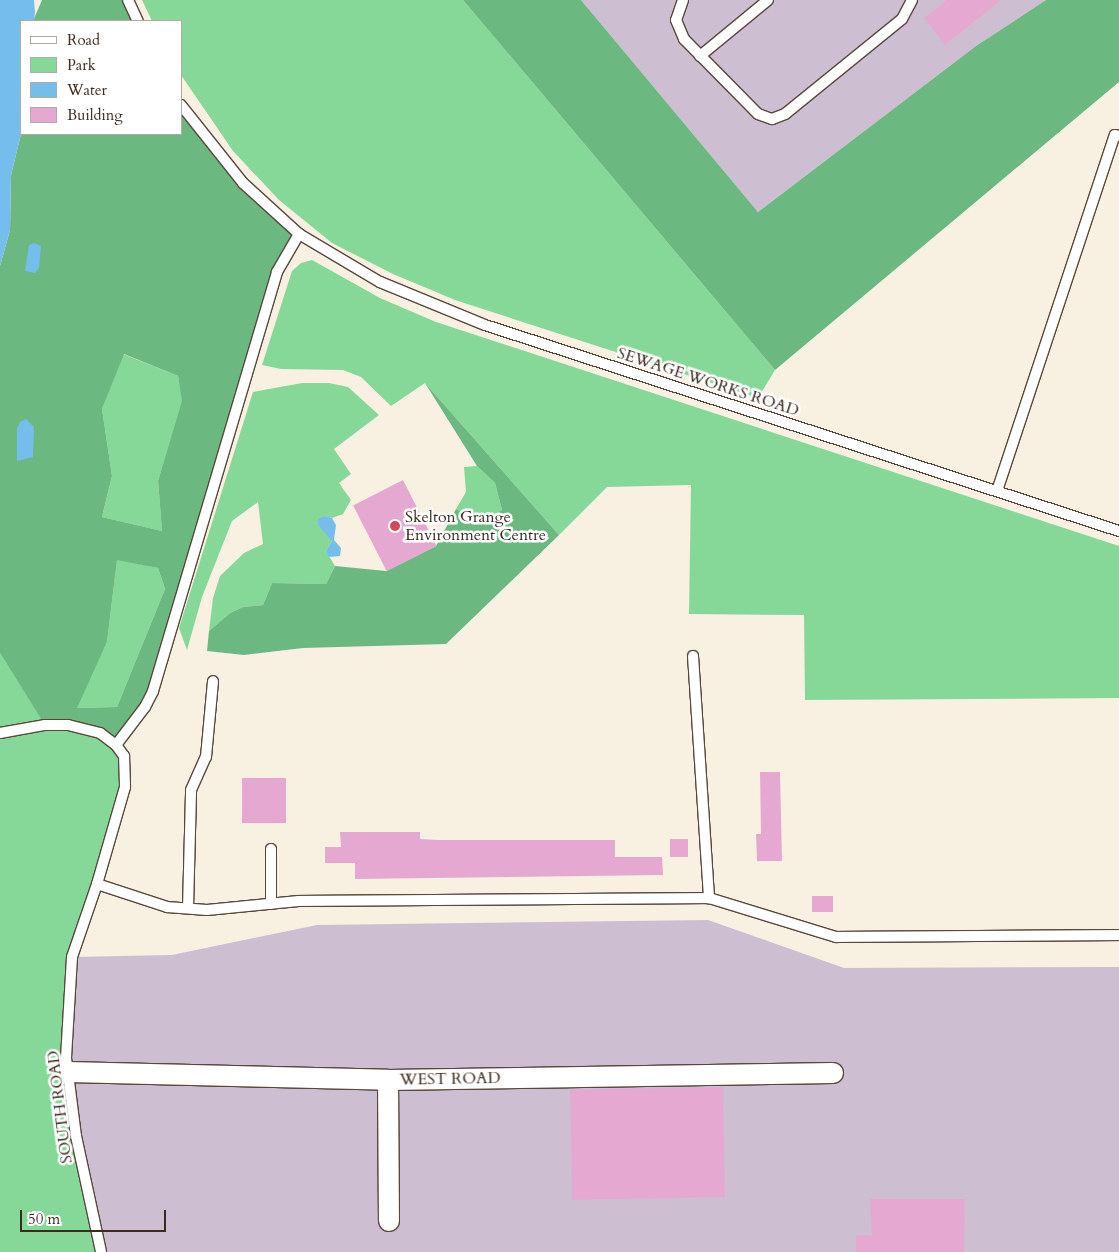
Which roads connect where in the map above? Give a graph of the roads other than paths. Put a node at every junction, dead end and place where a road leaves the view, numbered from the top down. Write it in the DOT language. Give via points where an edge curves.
graph roads {
  1 [pos="128,0"];
  2 [pos="683,0"];
  3 [pos="768,0"];
  4 [pos="912,0"];
  5 [pos="138,20"];
  6 [pos="700,56"];
  7 [pos="182,106"];
  8 [pos="1119,136"];
  9 [pos="299,234"];
  10 [pos="997,491"];
  11 [pos="1119,531"];
  12 [pos="693,656"];
  13 [pos="213,682"];
  14 [pos="0,733"];
  15 [pos="116,744"];
  16 [pos="270,848"];
  17 [pos="97,884"];
  18 [pos="709,898"];
  19 [pos="271,904"];
  20 [pos="188,908"];
  21 [pos="1119,935"];
  22 [pos="68,1072"];
  23 [pos="832,1073"];
  24 [pos="388,1080"];
  25 [pos="389,1222"];
  26 [pos="101,1252"];
  1 -- 5 [label="lane"];
  2 -- 6 [label="lane" via="677,10 678,30"];
  3 -- 6 [label="lane"];
  4 -- 6 [label="lane" via="902,19 779,118 758,114"];
  7 -- 9 [label="lane, SEWAGE WORKS ROAD" via="243,183"];
  8 -- 10 [label="lane" via="1116,134"];
  9 -- 10 [label="lane, SEWAGE WORKS ROAD" via="380,282 485,325"];
  9 -- 15 [label="lane" via="277,272 153,691 145,707"];
  10 -- 11 [label="lane, SEWAGE WORKS ROAD"];
  12 -- 18 [label="lane"];
  13 -- 20 [label="lane" via="206,757 191,790"];
  14 -- 15 [label="lane" via="45,724 68,725 100,733"];
  15 -- 17 [label="lane, SOUTH ROAD" via="124,756 125,787"];
  16 -- 19 [label="lane"];
  17 -- 20 [label="lane" via="167,907"];
  17 -- 22 [label="lane, SOUTH ROAD" via="72,957"];
  18 -- 19 [label="lane" via="299,901"];
  18 -- 21 [label="lane" via="836,937"];
  19 -- 20 [label="lane" via="207,910"];
  22 -- 24 [label="street, WEST ROAD"];
  22 -- 26 [label="lane, SOUTH ROAD" via="76,1136"];
  23 -- 24 [label="street, WEST ROAD"];
  24 -- 25 [label="street"];
}
